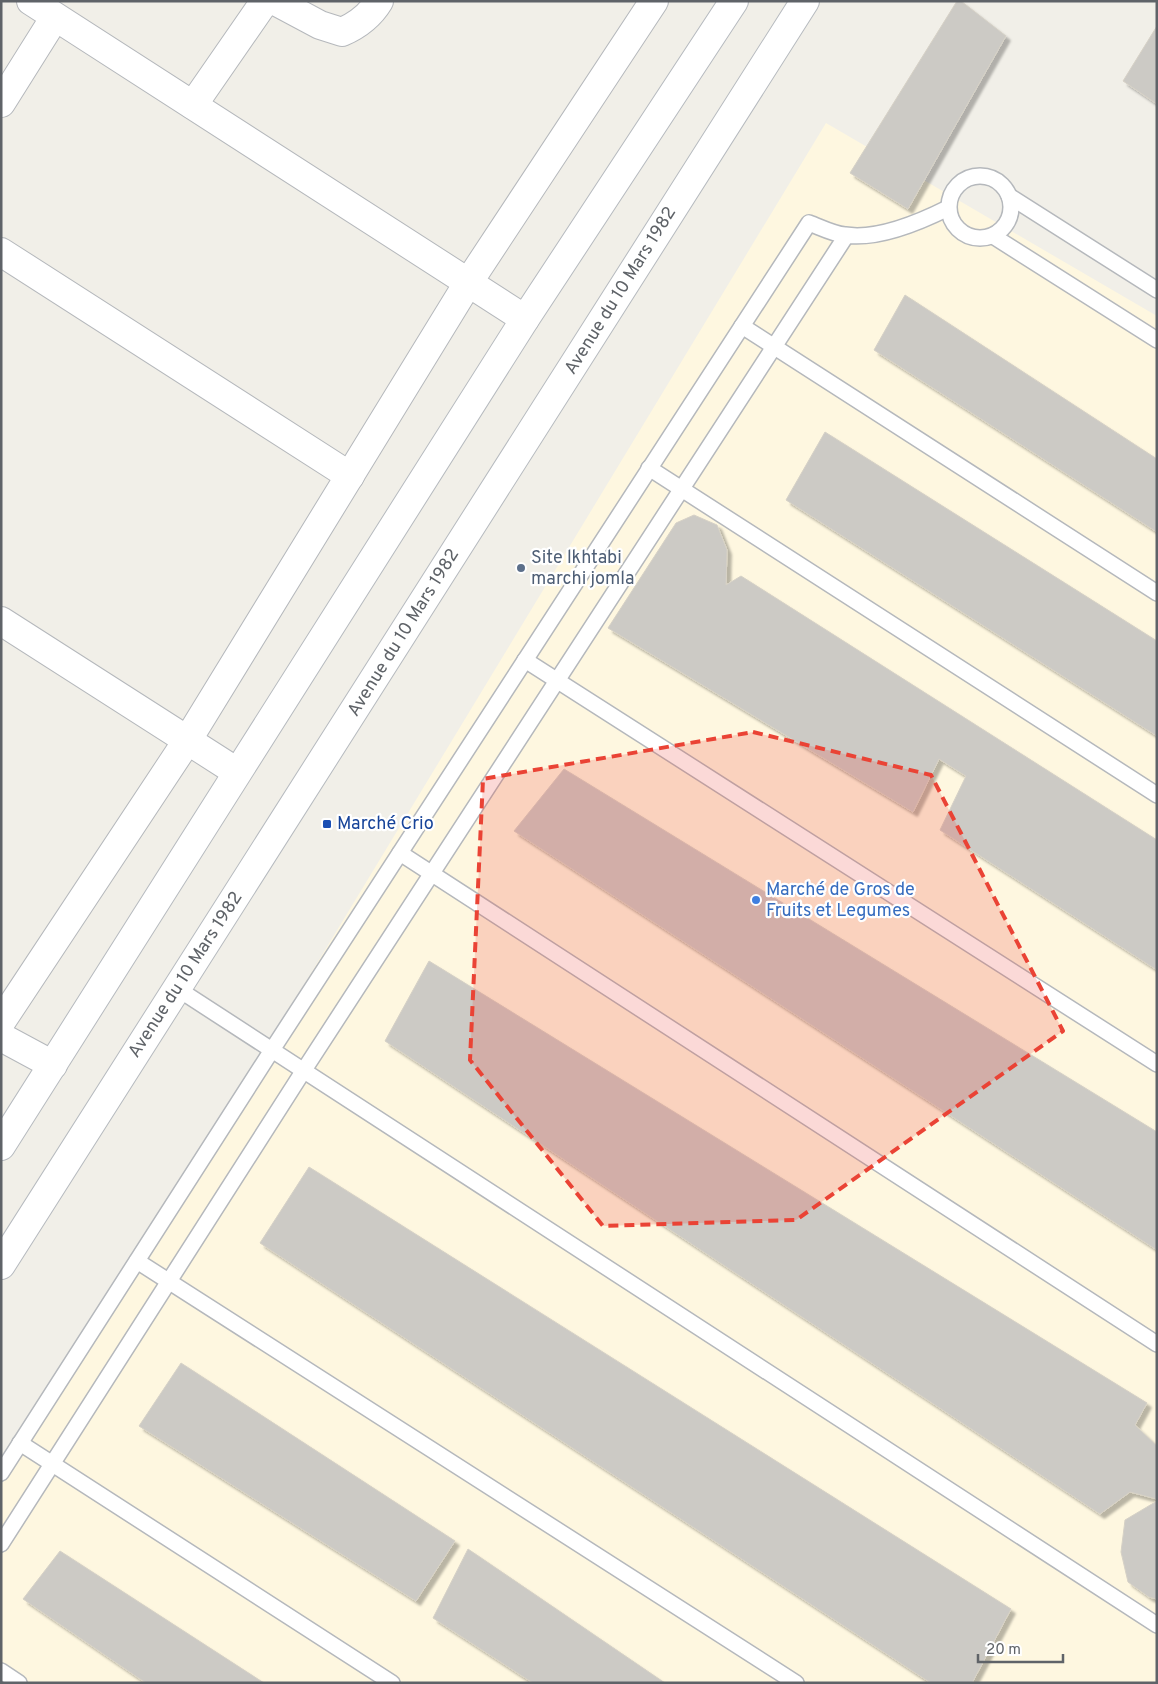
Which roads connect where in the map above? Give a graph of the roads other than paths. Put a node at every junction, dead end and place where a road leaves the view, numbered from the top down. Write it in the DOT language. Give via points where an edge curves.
graph roads {
  1 [pos="31,1"];
  2 [pos="265,1"];
  3 [pos="275,1"];
  4 [pos="379,1"];
  5 [pos="654,1"];
  6 [pos="734,1"];
  7 [pos="805,1"];
  8 [pos="55,16"];
  9 [pos="1,103"];
  10 [pos="193,105"];
  11 [pos="1009,196"];
  12 [pos="948,208"];
  13 [pos="846,236"];
  14 [pos="993,236"];
  15 [pos="1,252"];
  16 [pos="468,283"];
  17 [pos="1157,290"];
  18 [pos="525,319"];
  19 [pos="742,326"];
  20 [pos="1157,340"];
  21 [pos="774,347"];
  22 [pos="650,468"];
  23 [pos="350,476"];
  24 [pos="682,489"];
  25 [pos="1157,593"];
  26 [pos="1,621"];
  27 [pos="525,660"];
  28 [pos="557,681"];
  29 [pos="187,741"];
  30 [pos="237,772"];
  31 [pos="1157,795"];
  32 [pos="400,853"];
  33 [pos="432,874"];
  34 [pos="178,989"];
  35 [pos="1,1022"];
  36 [pos="1,1037"];
  37 [pos="272,1050"];
  38 [pos="1157,1064"];
  39 [pos="53,1065"];
  40 [pos="304,1070"];
  41 [pos="1,1146"];
  42 [pos="137,1261"];
  43 [pos="1,1264"];
  44 [pos="169,1282"];
  45 [pos="1157,1344"];
  46 [pos="20,1443"];
  47 [pos="52,1464"];
  48 [pos="1,1473"];
  49 [pos="1,1544"];
  50 [pos="1157,1625"];
  51 [pos="1,1671"];
  52 [pos="19,1683"];
  53 [pos="392,1683"];
  54 [pos="796,1683"];
  1 -- 8 [label="street"];
  2 -- 10 [label="street"];
  3 -- 4 [label="street" via="320,25 342,32 356,26"];
  5 -- 16 [label="street"];
  6 -- 18 [label="street"];
  7 -- 34 [label="street, Avenue du 10 Mars 1982"];
  8 -- 9 [label="street"];
  8 -- 10 [label="street"];
  10 -- 16 [label="street"];
  11 -- 12 [label="lane" via="999,181 982,175 965,179 952,191"];
  11 -- 14 [label="lane" via="1011,212 1005,226"];
  11 -- 17 [label="lane"];
  12 -- 13 [label="lane" via="888,231"];
  12 -- 14 [label="lane" via="953,223 963,234 978,238"];
  13 -- 19 [label="lane" via="809,223"];
  13 -- 21 [label="lane"];
  14 -- 20 [label="lane"];
  15 -- 23 [label="street"];
  16 -- 18 [label="street"];
  16 -- 23 [label="street"];
  18 -- 30 [label="street"];
  19 -- 21 [label="lane"];
  19 -- 22 [label="lane"];
  21 -- 24 [label="lane"];
  21 -- 25 [label="lane"];
  22 -- 24 [label="lane"];
  22 -- 27 [label="lane"];
  23 -- 29 [label="street"];
  24 -- 28 [label="lane"];
  24 -- 31 [label="lane"];
  26 -- 29 [label="street"];
  27 -- 28 [label="lane"];
  27 -- 32 [label="lane"];
  28 -- 33 [label="lane"];
  28 -- 38 [label="lane"];
  29 -- 30 [label="street"];
  29 -- 35 [label="street"];
  30 -- 39 [label="street"];
  32 -- 33 [label="lane"];
  32 -- 37 [label="lane"];
  33 -- 40 [label="lane"];
  33 -- 45 [label="lane"];
  34 -- 37 [label="lane"];
  34 -- 43 [label="street, Avenue du 10 Mars 1982"];
  36 -- 39 [label="street"];
  37 -- 40 [label="lane"];
  37 -- 42 [label="lane"];
  39 -- 41 [label="street"];
  40 -- 44 [label="lane"];
  40 -- 50 [label="lane"];
  42 -- 44 [label="lane"];
  42 -- 46 [label="lane"];
  44 -- 47 [label="lane"];
  44 -- 54 [label="lane"];
  46 -- 47 [label="lane"];
  46 -- 48 [label="lane"];
  47 -- 49 [label="lane"];
  47 -- 53 [label="lane"];
  51 -- 52 [label="lane"];
}
